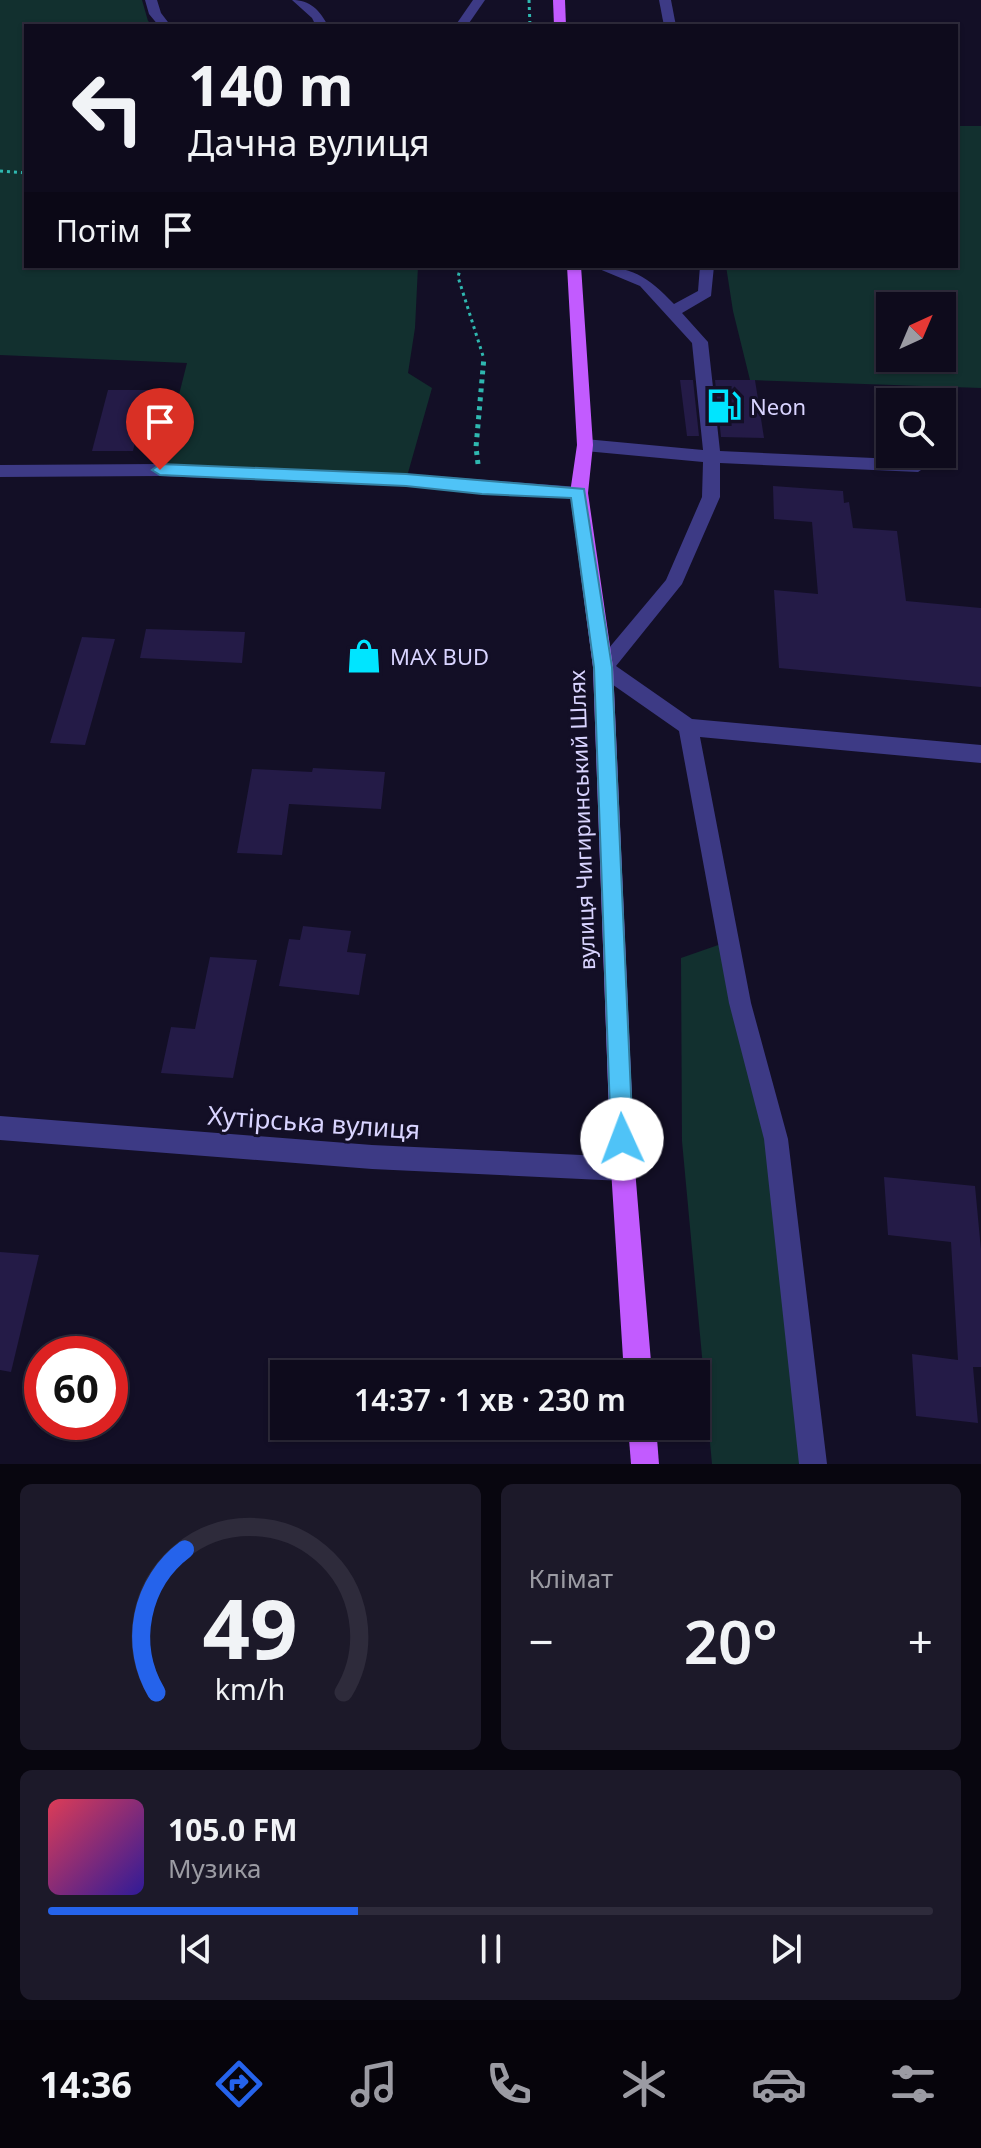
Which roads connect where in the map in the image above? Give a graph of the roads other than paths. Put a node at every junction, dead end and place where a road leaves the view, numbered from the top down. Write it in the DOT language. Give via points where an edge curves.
graph roads {
  1 [pos="151,0"];
  2 [pos="298,0"];
  3 [pos="479,0"];
  4 [pos="559,0"];
  5 [pos="665,0"];
  6 [pos="163,24"];
  7 [pos="321,24"];
  8 [pos="462,24"];
  9 [pos="560,24"];
  10 [pos="670,24"];
  11 [pos="574,268"];
  12 [pos="604,268"];
  13 [pos="707,268"];
  14 [pos="670,313"];
  15 [pos="585,445"];
  16 [pos="712,457"];
  17 [pos="876,464"];
  18 [pos="0,471"];
  19 [pos="579,493"];
  20 [pos="603,667"];
  21 [pos="688,727"];
  22 [pos="981,754"];
  23 [pos="0,1128"];
  24 [pos="623,1169"];
  25 [pos="637,1360"];
  26 [pos="643,1440"];
  27 [pos="645,1464"];
  28 [pos="813,1464"];
  1 -- 6 [label="street"];
  2 -- 7 [label="street"];
  3 -- 8 [label="street"];
  4 -- 9 [label="main road"];
  5 -- 10 [label="street"];
  11 -- 15 [label="main road, вулиця Чигиринський Шлях"];
  12 -- 14 [label="street" via="645,283"];
  13 -- 14 [label="street" via="706,293"];
  14 -- 16 [label="street" via="700,342"];
  15 -- 16 [label="street"];
  15 -- 19 [label="main road, вулиця Чигиринський Шлях"];
  16 -- 17 [label="street"];
  16 -- 20 [label="street" via="711,497 673,584"];
  18 -- 19 [label="street" via="160,470"];
  19 -- 20 [label="main road, вулиця Чигиринський Шлях"];
  20 -- 21 [label="street"];
  20 -- 24 [label="main road, вулиця Чигиринський Шлях"];
  21 -- 22 [label="street"];
  21 -- 28 [label="street" via="740,1003 776,1139"];
  23 -- 24 [label="street, Хутірська вулиця" via="372,1157"];
  24 -- 25 [label="main road, вулиця Чигиринський Шлях"];
  26 -- 27 [label="main road"];
}
